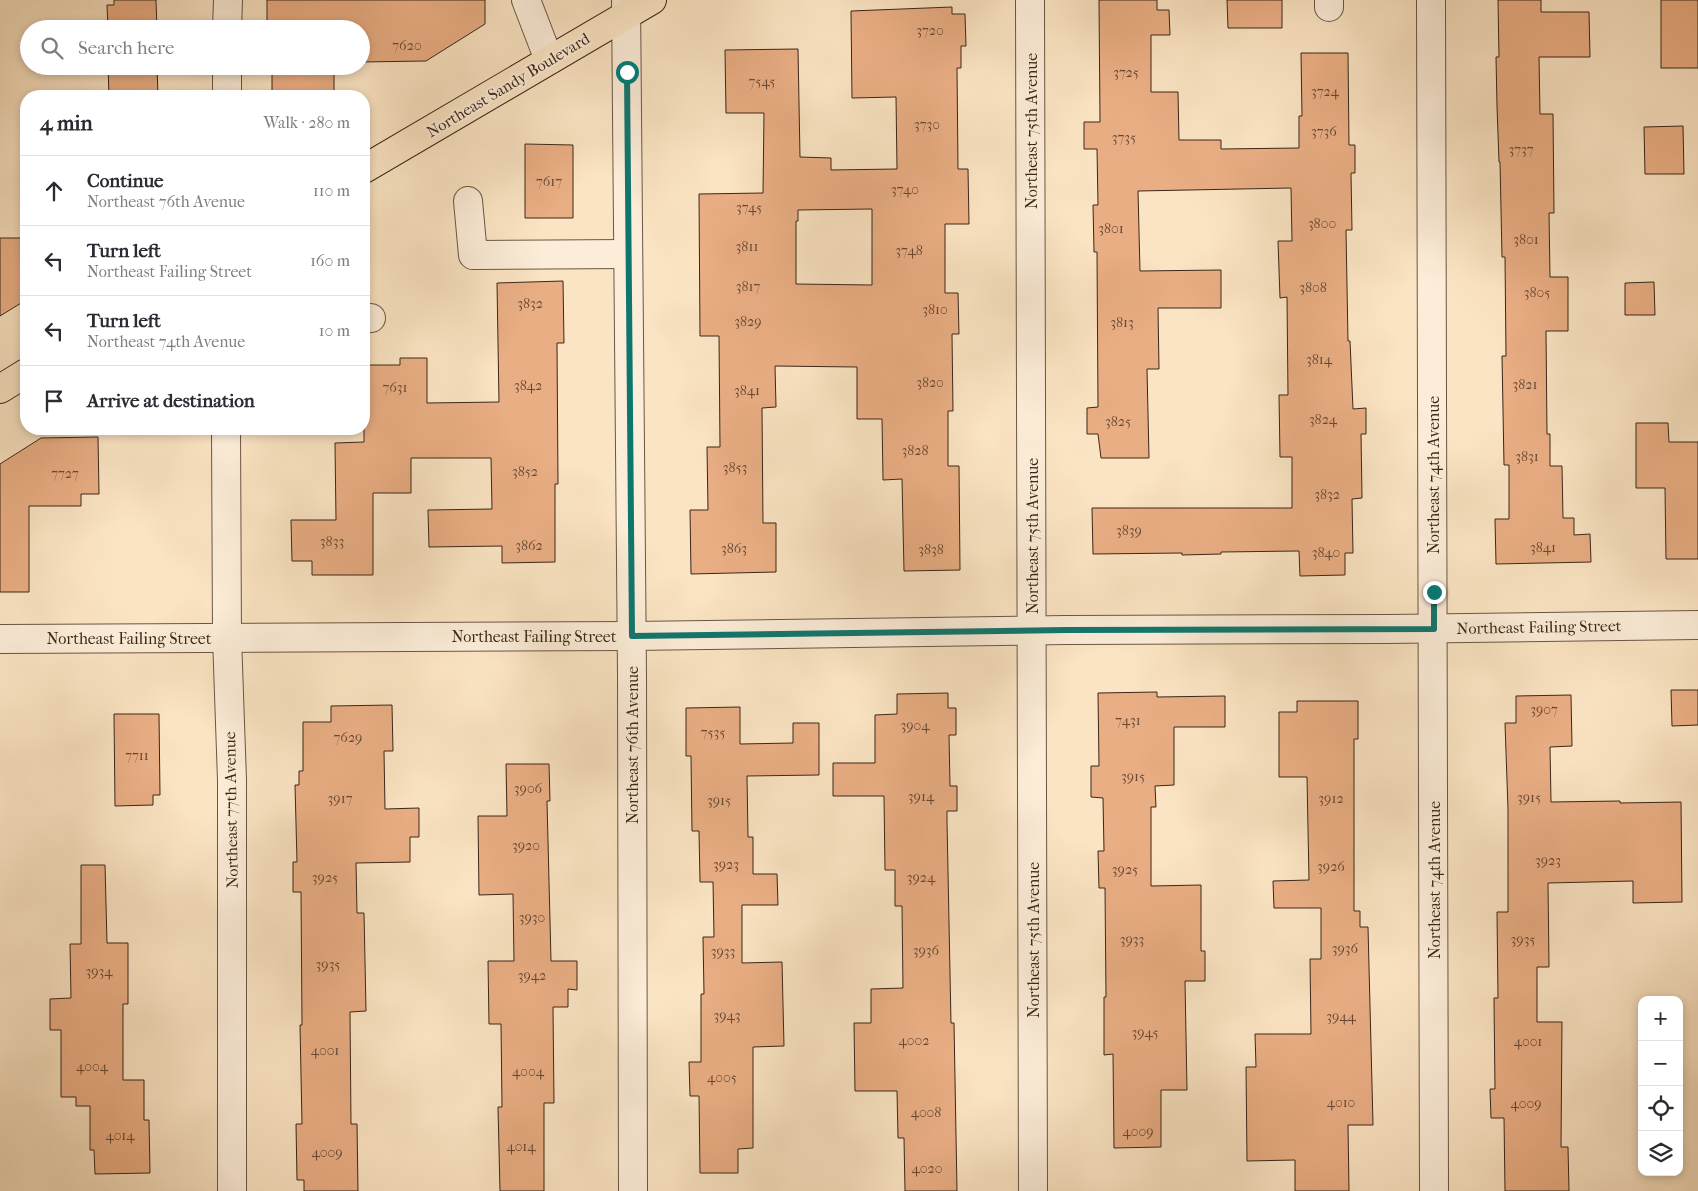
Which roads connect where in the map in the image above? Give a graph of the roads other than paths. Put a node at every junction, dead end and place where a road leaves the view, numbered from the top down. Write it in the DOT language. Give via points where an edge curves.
graph roads {
  1 [pos="228,0"];
  2 [pos="526,0"];
  3 [pos="652,0"];
  4 [pos="1030,0"];
  5 [pos="1431,0"];
  6 [pos="626,7"];
  7 [pos="227,20"];
  8 [pos="549,60"];
  9 [pos="227,75"];
  10 [pos="226,90"];
  11 [pos="370,165"];
  12 [pos="468,201"];
  13 [pos="628,254"];
  14 [pos="20,377"];
  15 [pos="0,389"];
  16 [pos="226,435"];
  17 [pos="1698,625"];
  18 [pos="1434,629"];
  19 [pos="1032,631"];
  20 [pos="632,636"];
  21 [pos="227,637"];
  22 [pos="0,639"];
  23 [pos="232,1191"];
  24 [pos="633,1191"];
  25 [pos="1034,1191"];
  26 [pos="1434,1191"];
  1 -- 7 [label="street"];
  2 -- 8 [label="street"];
  3 -- 6 [label="main road, Northeast Sandy Boulevard"];
  4 -- 19 [label="street, Northeast 75th Avenue"];
  5 -- 18 [label="street, Northeast 74th Avenue"];
  6 -- 8 [label="main road, Northeast Sandy Boulevard"];
  6 -- 13 [label="street, Northeast 76th Avenue"];
  8 -- 11 [label="main road, Northeast Sandy Boulevard"];
  9 -- 10 [label="street"];
  12 -- 13 [label="street" via="473,255"];
  13 -- 20 [label="street, Northeast 76th Avenue"];
  14 -- 15 [label="main road"];
  16 -- 21 [label="street, Northeast 77th Avenue"];
  17 -- 18 [label="street, Northeast Failing Street"];
  18 -- 19 [label="street, Northeast Failing Street"];
  18 -- 26 [label="street, Northeast 74th Avenue"];
  19 -- 20 [label="street, Northeast Failing Street"];
  19 -- 25 [label="street, Northeast 75th Avenue"];
  20 -- 21 [label="street, Northeast Failing Street"];
  20 -- 24 [label="street, Northeast 76th Avenue"];
  21 -- 22 [label="street, Northeast Failing Street"];
  21 -- 23 [label="street, Northeast 77th Avenue" via="232,780"];
}
